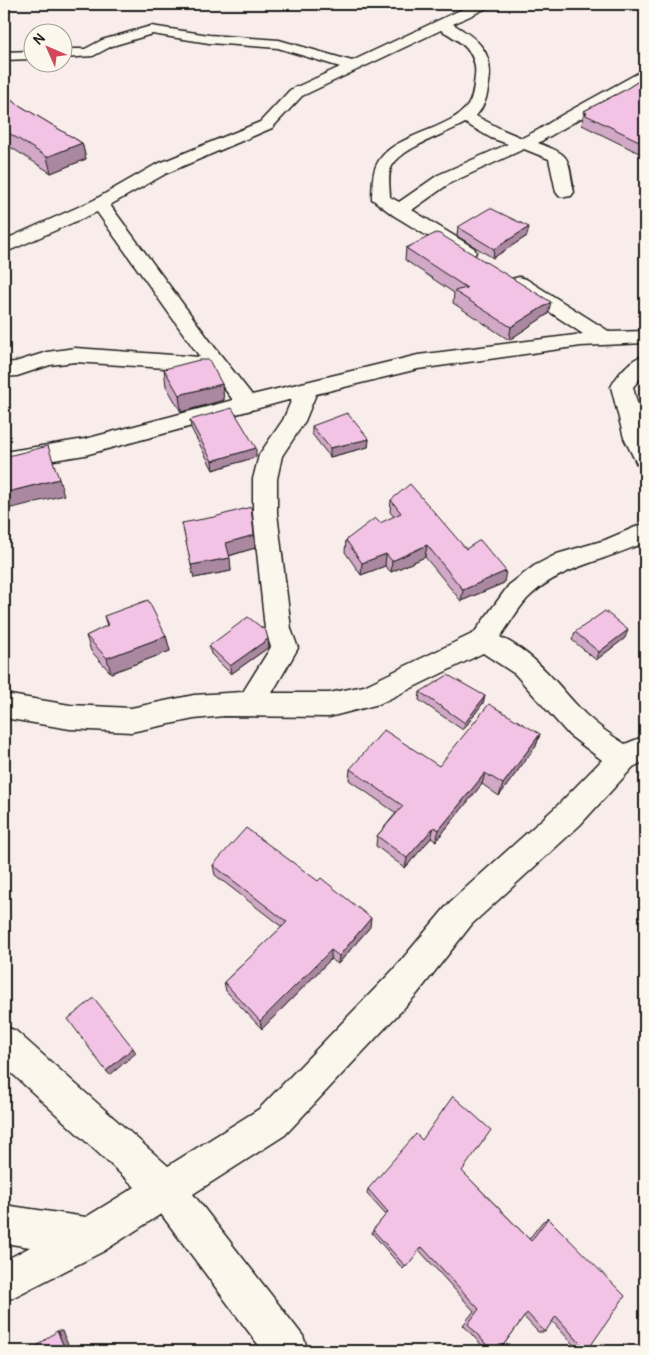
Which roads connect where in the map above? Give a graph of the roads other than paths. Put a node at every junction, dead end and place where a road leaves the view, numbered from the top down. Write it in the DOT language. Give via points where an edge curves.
graph roads {
  1 [pos="484,4"];
  2 [pos="442,24"];
  3 [pos="72,54"];
  4 [pos="22,55"];
  5 [pos="4,56"];
  6 [pos="354,66"];
  7 [pos="645,75"];
  8 [pos="464,116"];
  9 [pos="524,144"];
  10 [pos="565,192"];
  11 [pos="100,204"];
  12 [pos="399,211"];
  13 [pos="4,247"];
  14 [pos="480,260"];
  15 [pos="505,275"];
  16 [pos="645,337"];
  17 [pos="606,339"];
  18 [pos="645,362"];
  19 [pos="216,365"];
  20 [pos="4,370"];
  21 [pos="307,388"];
  22 [pos="247,403"];
  23 [pos="645,458"];
  24 [pos="4,460"];
  25 [pos="645,532"];
  26 [pos="483,641"];
  27 [pos="250,705"];
  28 [pos="4,706"];
  29 [pos="634,753"];
  30 [pos="4,1043"];
  31 [pos="166,1190"];
  32 [pos="4,1224"];
  33 [pos="90,1237"];
  34 [pos="4,1282"];
  35 [pos="288,1351"];
  1 -- 2 [label="street"];
  2 -- 6 [label="street"];
  2 -- 8 [label="street" via="472,42 481,54 484,74 476,106"];
  3 -- 6 [label="street" via="88,53 107,43 151,30 209,39 279,44"];
  4 -- 5 [label="street"];
  6 -- 11 [label="street" via="296,94 266,125 161,168"];
  7 -- 9 [label="street"];
  8 -- 9 [label="street"];
  8 -- 12 [label="street" via="388,160 384,166 381,199"];
  9 -- 10 [label="street" via="559,159"];
  9 -- 12 [label="street" via="444,179"];
  11 -- 13 [label="street"];
  11 -- 19 [label="street" via="132,244"];
  12 -- 14 [label="street"];
  15 -- 17 [label="street"];
  16 -- 17 [label="street"];
  17 -- 21 [label="street" via="418,362"];
  18 -- 23 [label="street" via="622,387 635,438"];
  19 -- 20 [label="street" via="75,355"];
  19 -- 22 [label="street"];
  21 -- 22 [label="street"];
  21 -- 27 [label="street" via="294,422 271,455 265,479 265,513 278,629 285,648"];
  22 -- 24 [label="street" via="85,447"];
  25 -- 26 [label="street" via="613,547 566,561 543,573 518,592"];
  26 -- 27 [label="street" via="369,696 329,705"];
  26 -- 29 [label="street" via="514,656 536,674 574,721 595,740"];
  27 -- 28 [label="street" via="194,707 131,720 70,717"];
  29 -- 31 [label="street" via="462,913 405,982 272,1122"];
  30 -- 31 [label="street"];
  31 -- 33 [label="street"];
  31 -- 35 [label="street"];
  32 -- 33 [label="street"];
  33 -- 34 [label="street"];
}
